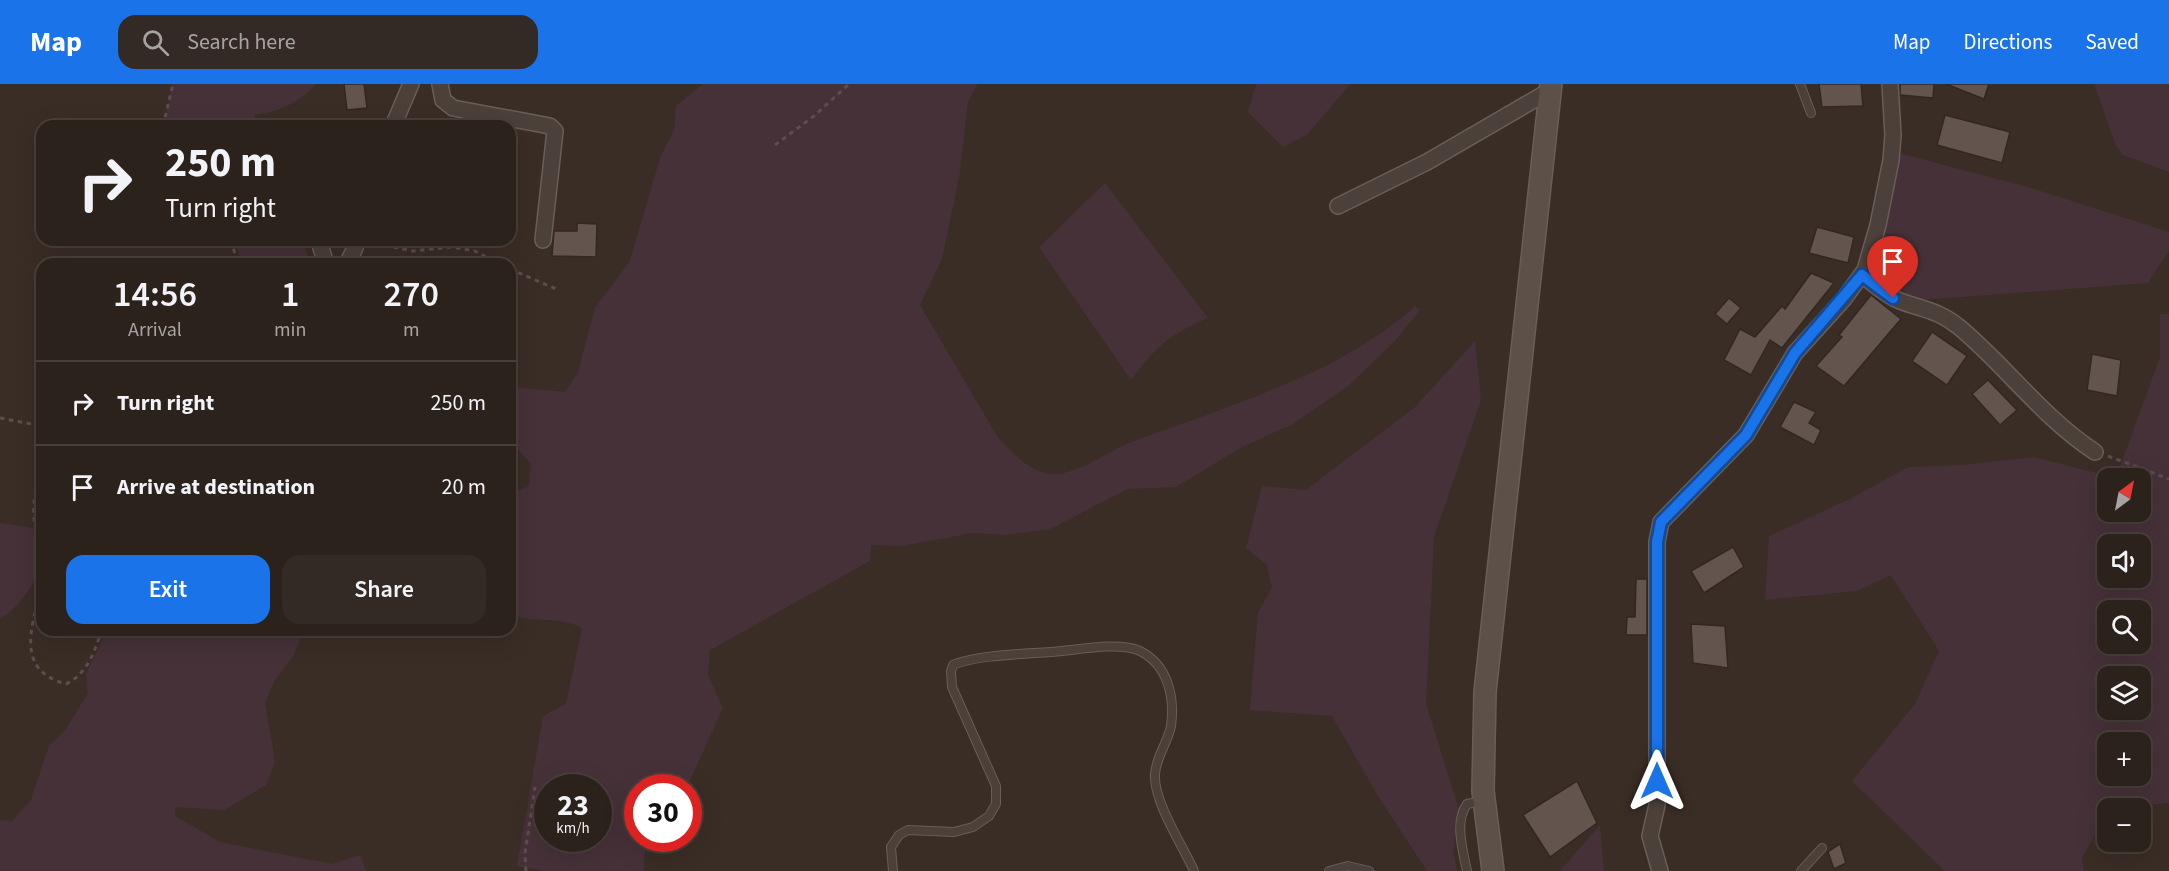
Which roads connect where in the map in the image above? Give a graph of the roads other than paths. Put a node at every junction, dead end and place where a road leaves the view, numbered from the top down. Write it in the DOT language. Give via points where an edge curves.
graph roads {
  1 [pos="411,84"];
  2 [pos="440,84"];
  3 [pos="1800,84"];
  4 [pos="1890,84"];
  5 [pos="1551,87"];
  6 [pos="1811,113"];
  7 [pos="396,120"];
  8 [pos="1338,206"];
  9 [pos="543,240"];
  10 [pos="1862,275"];
  11 [pos="2095,452"];
  12 [pos="1484,800"];
  13 [pos="1822,848"];
  14 [pos="893,871"];
  15 [pos="1194,871"];
  16 [pos="1329,871"];
  17 [pos="1369,871"];
  18 [pos="1467,871"];
  19 [pos="1493,871"];
  20 [pos="1660,871"];
  21 [pos="1801,871"];
  1 -- 7 [label="street"];
  2 -- 9 [label="street" via="443,100 453,108 550,126 555,131"];
  3 -- 6 [label="lane"];
  4 -- 10 [label="street" via="1890,160 1875,239"];
  5 -- 8 [label="street" via="1427,162"];
  5 -- 12 [label="street" via="1490,633 1482,732"];
  10 -- 11 [label="street" via="1893,298 1946,318 1982,348 2058,425"];
  10 -- 20 [label="street" via="1795,353 1746,435 1661,522 1657,542 1657,805 1650,836"];
  12 -- 18 [label="lane" via="1467,804 1462,815"];
  12 -- 19 [label="street"];
  13 -- 21 [label="lane"];
  14 -- 15 [label="lane" via="891,847 898,835 908,830 954,832 973,827 989,816 996,804 996,786 952,687 953,665 1110,647 1138,650 1154,662 1169,682 1173,709 1170,729 1155,774 1161,801"];
  16 -- 17 [label="lane" via="1348,866"];
}
